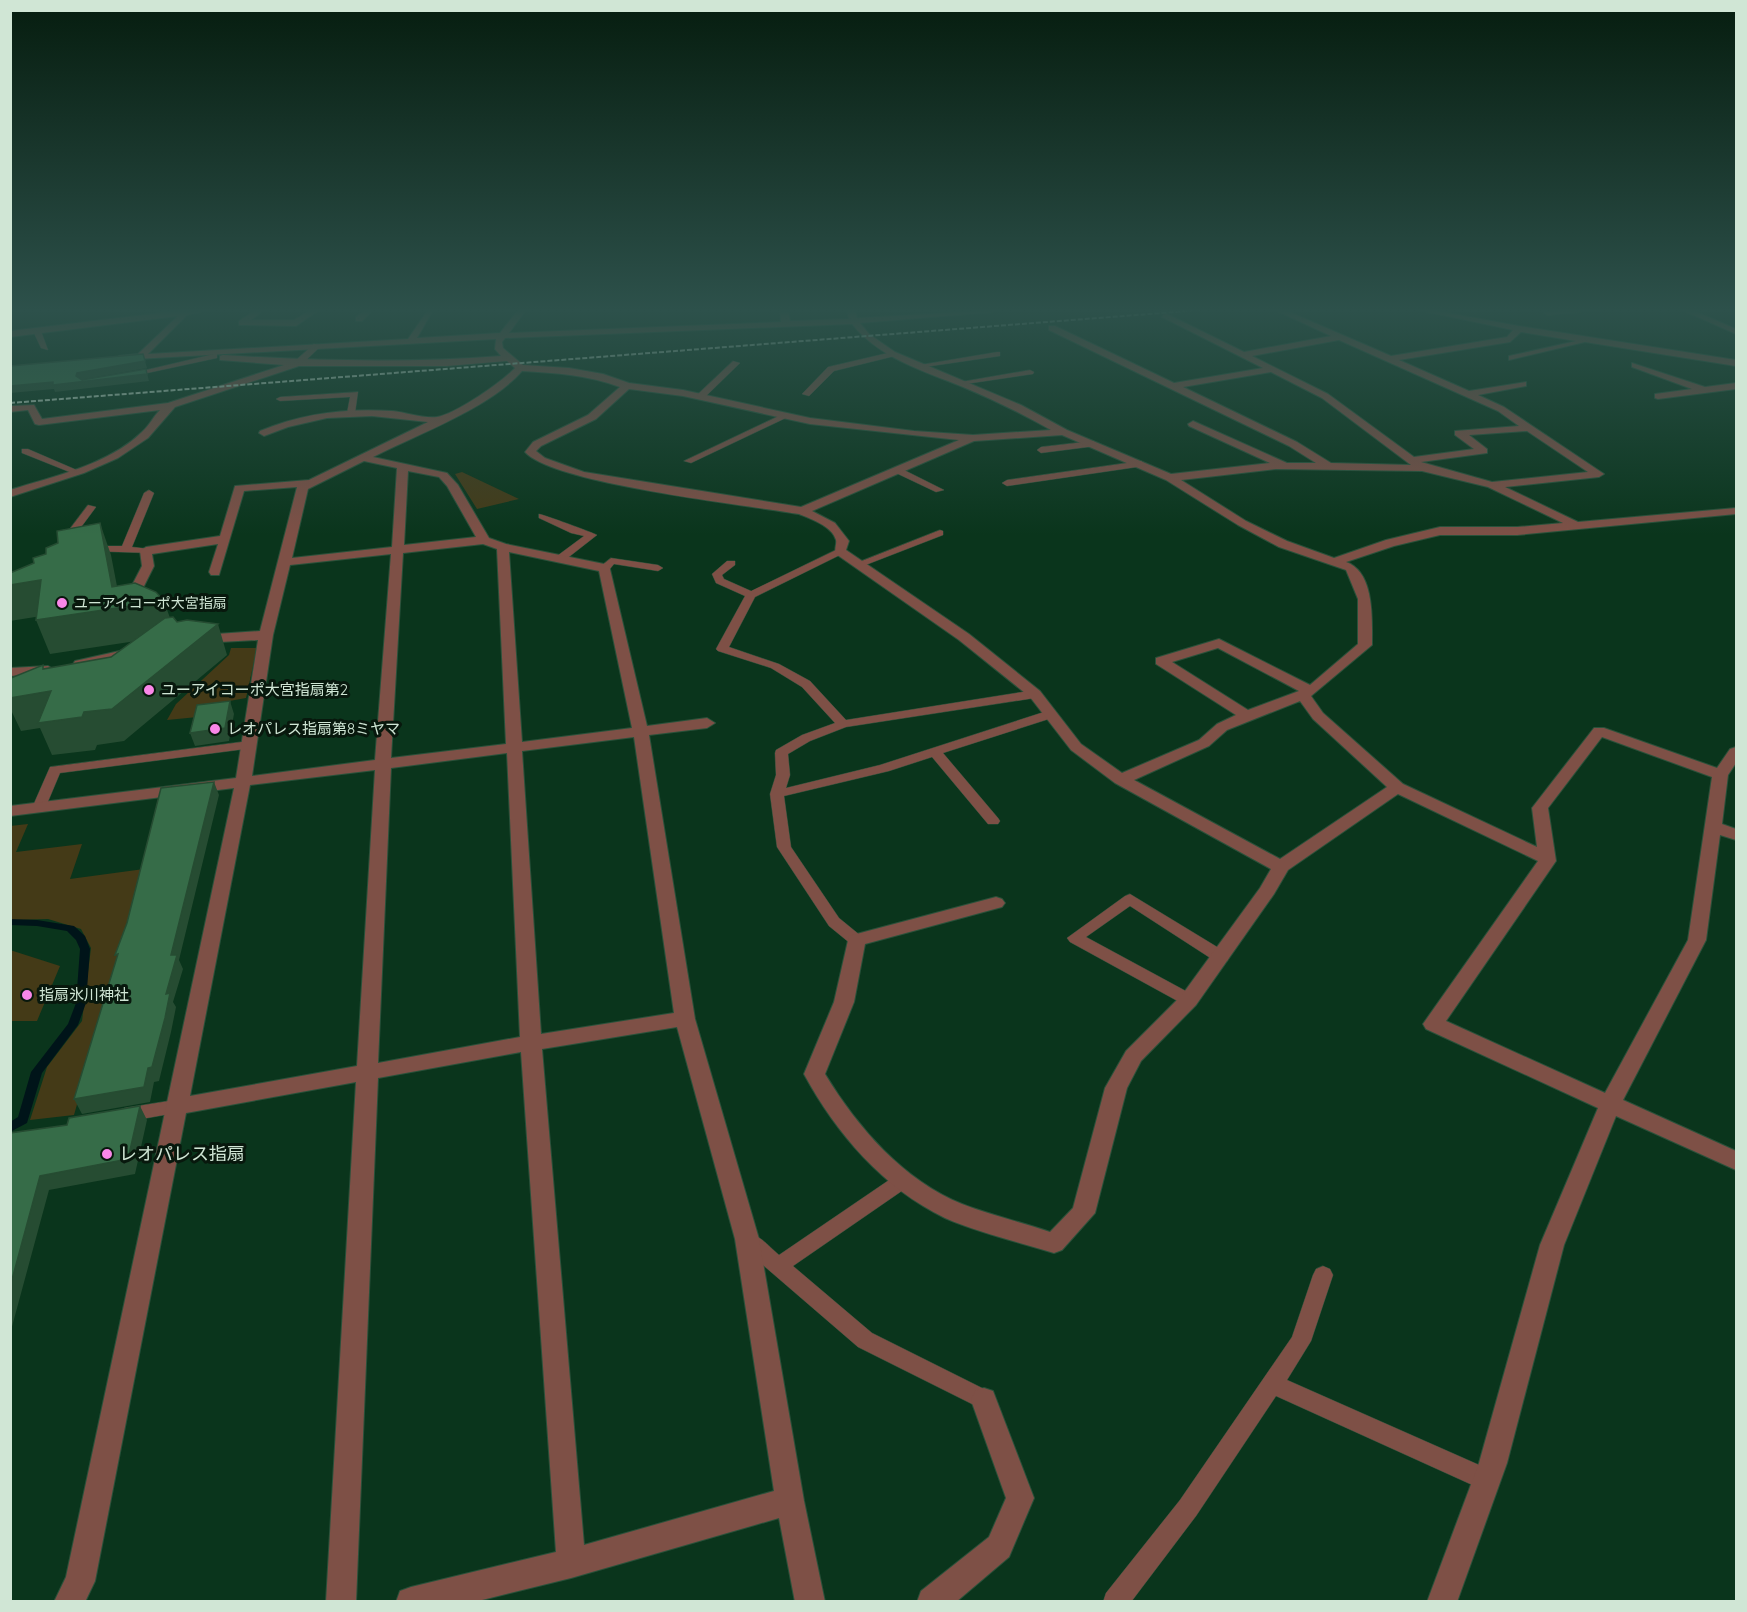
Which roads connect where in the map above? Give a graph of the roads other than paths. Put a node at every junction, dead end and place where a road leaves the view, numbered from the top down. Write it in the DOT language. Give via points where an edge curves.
graph roads {
  1 [pos="231,385"];
  2 [pos="504,385"];
  3 [pos="712,385"];
  4 [pos="815,385"];
  5 [pos="964,385"];
  6 [pos="1178,385"];
  7 [pos="1304,385"];
  8 [pos="1450,385"];
  9 [pos="1516,385"];
  10 [pos="1694,385"];
  11 [pos="627,386"];
  12 [pos="1173,386"];
  13 [pos="1737,386"];
  14 [pos="1708,390"];
  15 [pos="806,394"];
  16 [pos="1469,394"];
  17 [pos="1658,396"];
  18 [pos="700,397"];
  19 [pos="1737,397"];
  20 [pos="280,399"];
  21 [pos="172,405"];
  22 [pos="10,409"];
  23 [pos="351,413"];
  24 [pos="786,416"];
  25 [pos="437,420"];
  26 [pos="1192,424"];
  27 [pos="1528,428"];
  28 [pos="1063,432"];
  29 [pos="264,433"];
  30 [pos="973,438"];
  31 [pos="1093,444"];
  32 [pos="1041,450"];
  33 [pos="25,451"];
  34 [pos="360,457"];
  35 [pos="688,461"];
  36 [pos="1141,464"];
  37 [pos="1418,464"];
  38 [pos="403,466"];
  39 [pos="1287,466"];
  40 [pos="1327,466"];
  41 [pos="75,471"];
  42 [pos="899,471"];
  43 [pos="1170,478"];
  44 [pos="310,483"];
  45 [pos="1007,483"];
  46 [pos="1492,485"];
  47 [pos="939,490"];
  48 [pos="148,493"];
  49 [pos="10,494"];
  50 [pos="91,507"];
  51 [pos="1737,510"];
  52 [pos="802,511"];
  53 [pos="542,516"];
  54 [pos="1574,524"];
  55 [pos="940,533"];
  56 [pos="225,539"];
  57 [pos="494,544"];
  58 [pos="126,549"];
  59 [pos="146,551"];
  60 [pos="396,551"];
  61 [pos="840,551"];
  62 [pos="561,558"];
  63 [pos="286,562"];
  64 [pos="1334,562"];
  65 [pos="731,563"];
  66 [pos="859,564"];
  67 [pos="605,567"];
  68 [pos="658,568"];
  69 [pos="215,572"];
  70 [pos="751,595"];
  71 [pos="152,607"];
  72 [pos="266,635"];
  73 [pos="191,639"];
  74 [pos="146,649"];
  75 [pos="10,672"];
  76 [pos="1307,693"];
  77 [pos="1035,694"];
  78 [pos="1051,714"];
  79 [pos="1246,716"];
  80 [pos="707,723"];
  81 [pos="843,724"];
  82 [pos="641,732"];
  83 [pos="249,745"];
  84 [pos="513,748"];
  85 [pos="934,751"];
  86 [pos="1737,752"];
  87 [pos="383,764"];
  88 [pos="1720,775"];
  89 [pos="1121,780"];
  90 [pos="243,782"];
  91 [pos="1397,787"];
  92 [pos="777,794"];
  93 [pos="39,808"];
  94 [pos="10,811"];
  95 [pos="993,821"];
  96 [pos="1715,827"];
  97 [pos="1737,835"];
  98 [pos="1546,858"];
  99 [pos="1281,867"];
  100 [pos="996,903"];
  101 [pos="856,940"];
  102 [pos="1221,957"];
  103 [pos="1189,1000"];
  104 [pos="685,1019"];
  105 [pos="531,1043"];
  106 [pos="368,1071"];
  107 [pos="1611,1102"];
  108 [pos="175,1107"];
  109 [pos="105,1118"];
  110 [pos="1737,1161"];
  111 [pos="902,1181"];
  112 [pos="747,1239"];
  113 [pos="778,1266"];
  114 [pos="1323,1275"];
  115 [pos="1272,1384"];
  116 [pos="984,1400"];
  117 [pos="1487,1480"];
  118 [pos="790,1501"];
  119 [pos="570,1563"];
  120 [pos="69,1602"];
  121 [pos="342,1602"];
  122 [pos="411,1602"];
  123 [pos="810,1602"];
  124 [pos="932,1602"];
  125 [pos="1114,1602"];
  126 [pos="1442,1602"];
  1 -- 21 [label="street"];
  2 -- 25 [label="street"];
  3 -- 18 [label="lane"];
  4 -- 15 [label="lane"];
  5 -- 28 [label="street"];
  6 -- 12 [label="street"];
  7 -- 37 [label="street"];
  8 -- 16 [label="street"];
  9 -- 16 [label="street"];
  10 -- 14 [label="street"];
  11 -- 18 [label="street"];
  11 -- 52 [label="street" via="592,417 537,444 530,452 582,475"];
  12 -- 40 [label="street" via="1293,444"];
  13 -- 14 [label="street"];
  14 -- 17 [label="street"];
  14 -- 19 [label="street"];
  16 -- 27 [label="street"];
  18 -- 24 [label="street"];
  20 -- 23 [label="lane" via="355,394"];
  21 -- 22 [label="street" via="39,422 31,407"];
  21 -- 41 [label="street" via="155,419 145,435 110,458"];
  23 -- 25 [label="street" via="394,413"];
  23 -- 29 [label="street" via="288,421"];
  24 -- 30 [label="street"];
  24 -- 35 [label="lane"];
  25 -- 34 [label="street"];
  26 -- 39 [label="street"];
  27 -- 37 [label="street" via="1459,433 1483,451"];
  27 -- 46 [label="street" via="1599,474"];
  28 -- 30 [label="street"];
  28 -- 31 [label="street"];
  30 -- 42 [label="street"];
  31 -- 32 [label="lane"];
  31 -- 36 [label="street"];
  33 -- 41 [label="lane"];
  34 -- 38 [label="street"];
  34 -- 44 [label="street"];
  36 -- 43 [label="street"];
  36 -- 45 [label="lane"];
  37 -- 40 [label="street" via="1374,469"];
  37 -- 46 [label="street"];
  38 -- 57 [label="street" via="443,476"];
  38 -- 60 [label="street"];
  39 -- 40 [label="street"];
  39 -- 43 [label="street"];
  41 -- 49 [label="street"];
  42 -- 47 [label="lane"];
  42 -- 52 [label="street"];
  43 -- 64 [label="street" via="1283,544"];
  44 -- 56 [label="street" via="239,488"];
  44 -- 63 [label="street" via="303,487"];
  46 -- 54 [label="street"];
  48 -- 58 [label="lane"];
  50 -- 58 [label="lane" via="71,534 69,546"];
  51 -- 54 [label="street"];
  52 -- 61 [label="street" via="838,531 843,541"];
  53 -- 62 [label="lane" via="592,535"];
  54 -- 64 [label="street" via="1517,531 1440,531"];
  55 -- 66 [label="lane"];
  56 -- 59 [label="street"];
  56 -- 69 [label="street"];
  57 -- 60 [label="street"];
  57 -- 62 [label="street"];
  57 -- 84 [label="street"];
  58 -- 59 [label="lane"];
  59 -- 71 [label="street" via="148,566 133,595"];
  60 -- 63 [label="street"];
  60 -- 87 [label="street"];
  61 -- 66 [label="street"];
  61 -- 70 [label="lane"];
  62 -- 67 [label="street"];
  63 -- 72 [label="street"];
  64 -- 76 [label="street" via="1351,568 1365,598 1365,645"];
  65 -- 70 [label="lane" via="717,574 720,581"];
  66 -- 77 [label="street" via="964,637"];
  67 -- 68 [label="lane" via="611,561"];
  67 -- 82 [label="street"];
  70 -- 81 [label="lane" via="722,649 775,666 806,684"];
  72 -- 73 [label="street"];
  72 -- 83 [label="street"];
  74 -- 75 [label="street" via="44,671"];
  76 -- 79 [label="street"];
  76 -- 79 [label="street" via="1219,643 1161,661"];
  76 -- 91 [label="street" via="1318,716"];
  77 -- 78 [label="street"];
  77 -- 81 [label="lane"];
  78 -- 85 [label="lane"];
  78 -- 89 [label="street" via="1076,747"];
  79 -- 89 [label="street" via="1222,727 1204,743"];
  80 -- 82 [label="street"];
  81 -- 92 [label="lane" via="806,738 782,753 783,775"];
  82 -- 84 [label="street"];
  82 -- 104 [label="street"];
  83 -- 90 [label="street"];
  83 -- 93 [label="lane" via="56,770"];
  84 -- 87 [label="street"];
  84 -- 105 [label="street"];
  85 -- 92 [label="lane" via="884,768"];
  85 -- 95 [label="lane"];
  86 -- 88 [label="street"];
  87 -- 90 [label="street"];
  87 -- 106 [label="street"];
  88 -- 96 [label="street"];
  88 -- 98 [label="street" via="1599,731 1540,808"];
  89 -- 99 [label="street"];
  90 -- 93 [label="street"];
  90 -- 108 [label="street"];
  91 -- 98 [label="street"];
  91 -- 99 [label="street"];
  92 -- 101 [label="lane" via="784,847 834,922"];
  93 -- 94 [label="street"];
  96 -- 97 [label="street"];
  96 -- 107 [label="street" via="1697,940"];
  98 -- 107 [label="street" via="1433,1024"];
  99 -- 102 [label="street"];
  100 -- 101 [label="street"];
  101 -- 111 [label="street" via="844,1002 814,1074 840,1117"];
  102 -- 103 [label="street"];
  102 -- 103 [label="lane" via="1130,899 1075,938"];
  103 -- 111 [label="street" via="1133,1056 1116,1088 1083,1213 1054,1243 954,1211"];
  104 -- 105 [label="street"];
  104 -- 112 [label="street"];
  105 -- 106 [label="street"];
  105 -- 119 [label="street"];
  106 -- 108 [label="street"];
  106 -- 121 [label="street"];
  107 -- 110 [label="street"];
  107 -- 117 [label="street" via="1552,1245"];
  108 -- 109 [label="lane"];
  108 -- 120 [label="street" via="80,1581"];
  111 -- 113 [label="lane"];
  112 -- 113 [label="lane"];
  112 -- 118 [label="street"];
  113 -- 116 [label="lane" via="865,1340"];
  114 -- 115 [label="lane" via="1301,1341"];
  115 -- 117 [label="lane"];
  115 -- 125 [label="lane" via="1188,1508"];
  116 -- 124 [label="street" via="1020,1498 999,1547"];
  117 -- 126 [label="street"];
  118 -- 119 [label="street"];
  118 -- 123 [label="street"];
  119 -- 122 [label="street"];
}
